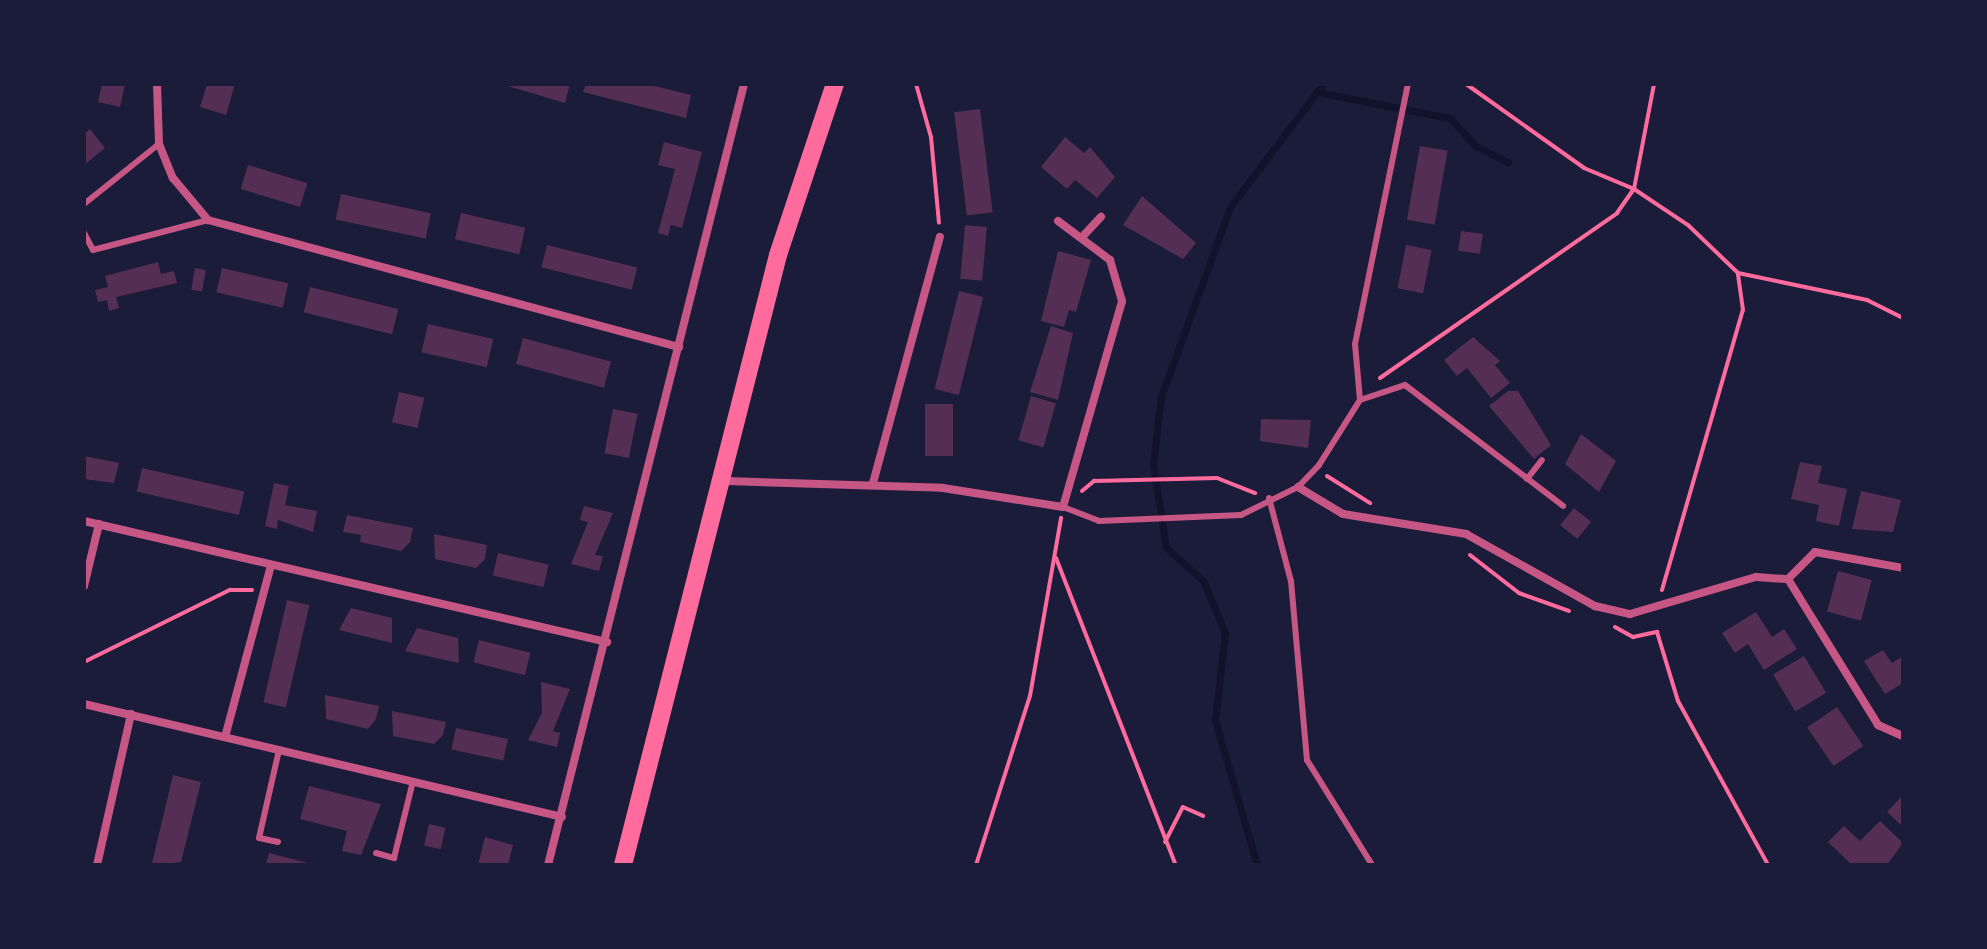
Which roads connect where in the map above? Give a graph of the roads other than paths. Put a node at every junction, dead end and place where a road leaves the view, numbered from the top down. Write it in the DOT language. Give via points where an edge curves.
graph roads {
  1 [pos="157,84"];
  2 [pos="744,84"];
  3 [pos="835,84"];
  4 [pos="1407,87"];
  5 [pos="159,144"];
  6 [pos="84,204"];
  7 [pos="1101,217"];
  8 [pos="208,220"];
  9 [pos="1058,221"];
  10 [pos="84,233"];
  11 [pos="1084,235"];
  12 [pos="940,237"];
  13 [pos="679,347"];
  14 [pos="1360,400"];
  15 [pos="1542,460"];
  16 [pos="1527,479"];
  17 [pos="726,481"];
  18 [pos="873,483"];
  19 [pos="1298,487"];
  20 [pos="1269,498"];
  21 [pos="1563,506"];
  22 [pos="1063,507"];
  23 [pos="84,521"];
  24 [pos="99,524"];
  25 [pos="271,565"];
  26 [pos="1903,568"];
  27 [pos="1788,579"];
  28 [pos="84,586"];
  29 [pos="607,642"];
  30 [pos="84,704"];
  31 [pos="131,714"];
  32 [pos="1903,736"];
  33 [pos="225,737"];
  34 [pos="279,750"];
  35 [pos="413,781"];
  36 [pos="562,817"];
  37 [pos="278,842"];
  38 [pos="376,853"];
  39 [pos="97,865"];
  40 [pos="548,865"];
  41 [pos="623,865"];
  42 [pos="1372,865"];
  1 -- 5 [label="street"];
  2 -- 13 [label="street"];
  3 -- 17 [label="main road" via="778,255"];
  4 -- 14 [label="lane" via="1355,344"];
  5 -- 6 [label="lane"];
  5 -- 8 [label="street" via="173,178"];
  7 -- 11 [label="street"];
  8 -- 10 [label="lane" via="93,250"];
  8 -- 13 [label="street"];
  9 -- 11 [label="street"];
  11 -- 22 [label="street" via="1110,260 1122,301"];
  12 -- 18 [label="street"];
  13 -- 29 [label="street"];
  14 -- 16 [label="lane" via="1405,385"];
  14 -- 19 [label="lane"];
  15 -- 16 [label="lane"];
  16 -- 21 [label="lane"];
  17 -- 18 [label="street"];
  17 -- 41 [label="main road"];
  18 -- 22 [label="street"];
  19 -- 20 [label="lane"];
  19 -- 27 [label="street" via="1343,514 1466,534 1531,564 1595,606 1630,614 1756,577"];
  20 -- 22 [label="lane" via="1241,515 1099,521"];
  20 -- 42 [label="lane" via="1291,581 1307,760"];
  23 -- 24 [label="street"];
  24 -- 25 [label="street"];
  24 -- 28 [label="street"];
  25 -- 29 [label="street"];
  25 -- 33 [label="street"];
  26 -- 27 [label="street" via="1815,552"];
  27 -- 32 [label="street" via="1878,725"];
  29 -- 36 [label="street"];
  30 -- 31 [label="street"];
  31 -- 33 [label="street"];
  31 -- 39 [label="street"];
  33 -- 34 [label="street"];
  34 -- 35 [label="street"];
  34 -- 37 [label="lane" via="259,838"];
  35 -- 36 [label="street"];
  35 -- 38 [label="lane" via="394,858"];
  36 -- 40 [label="street"];
}
